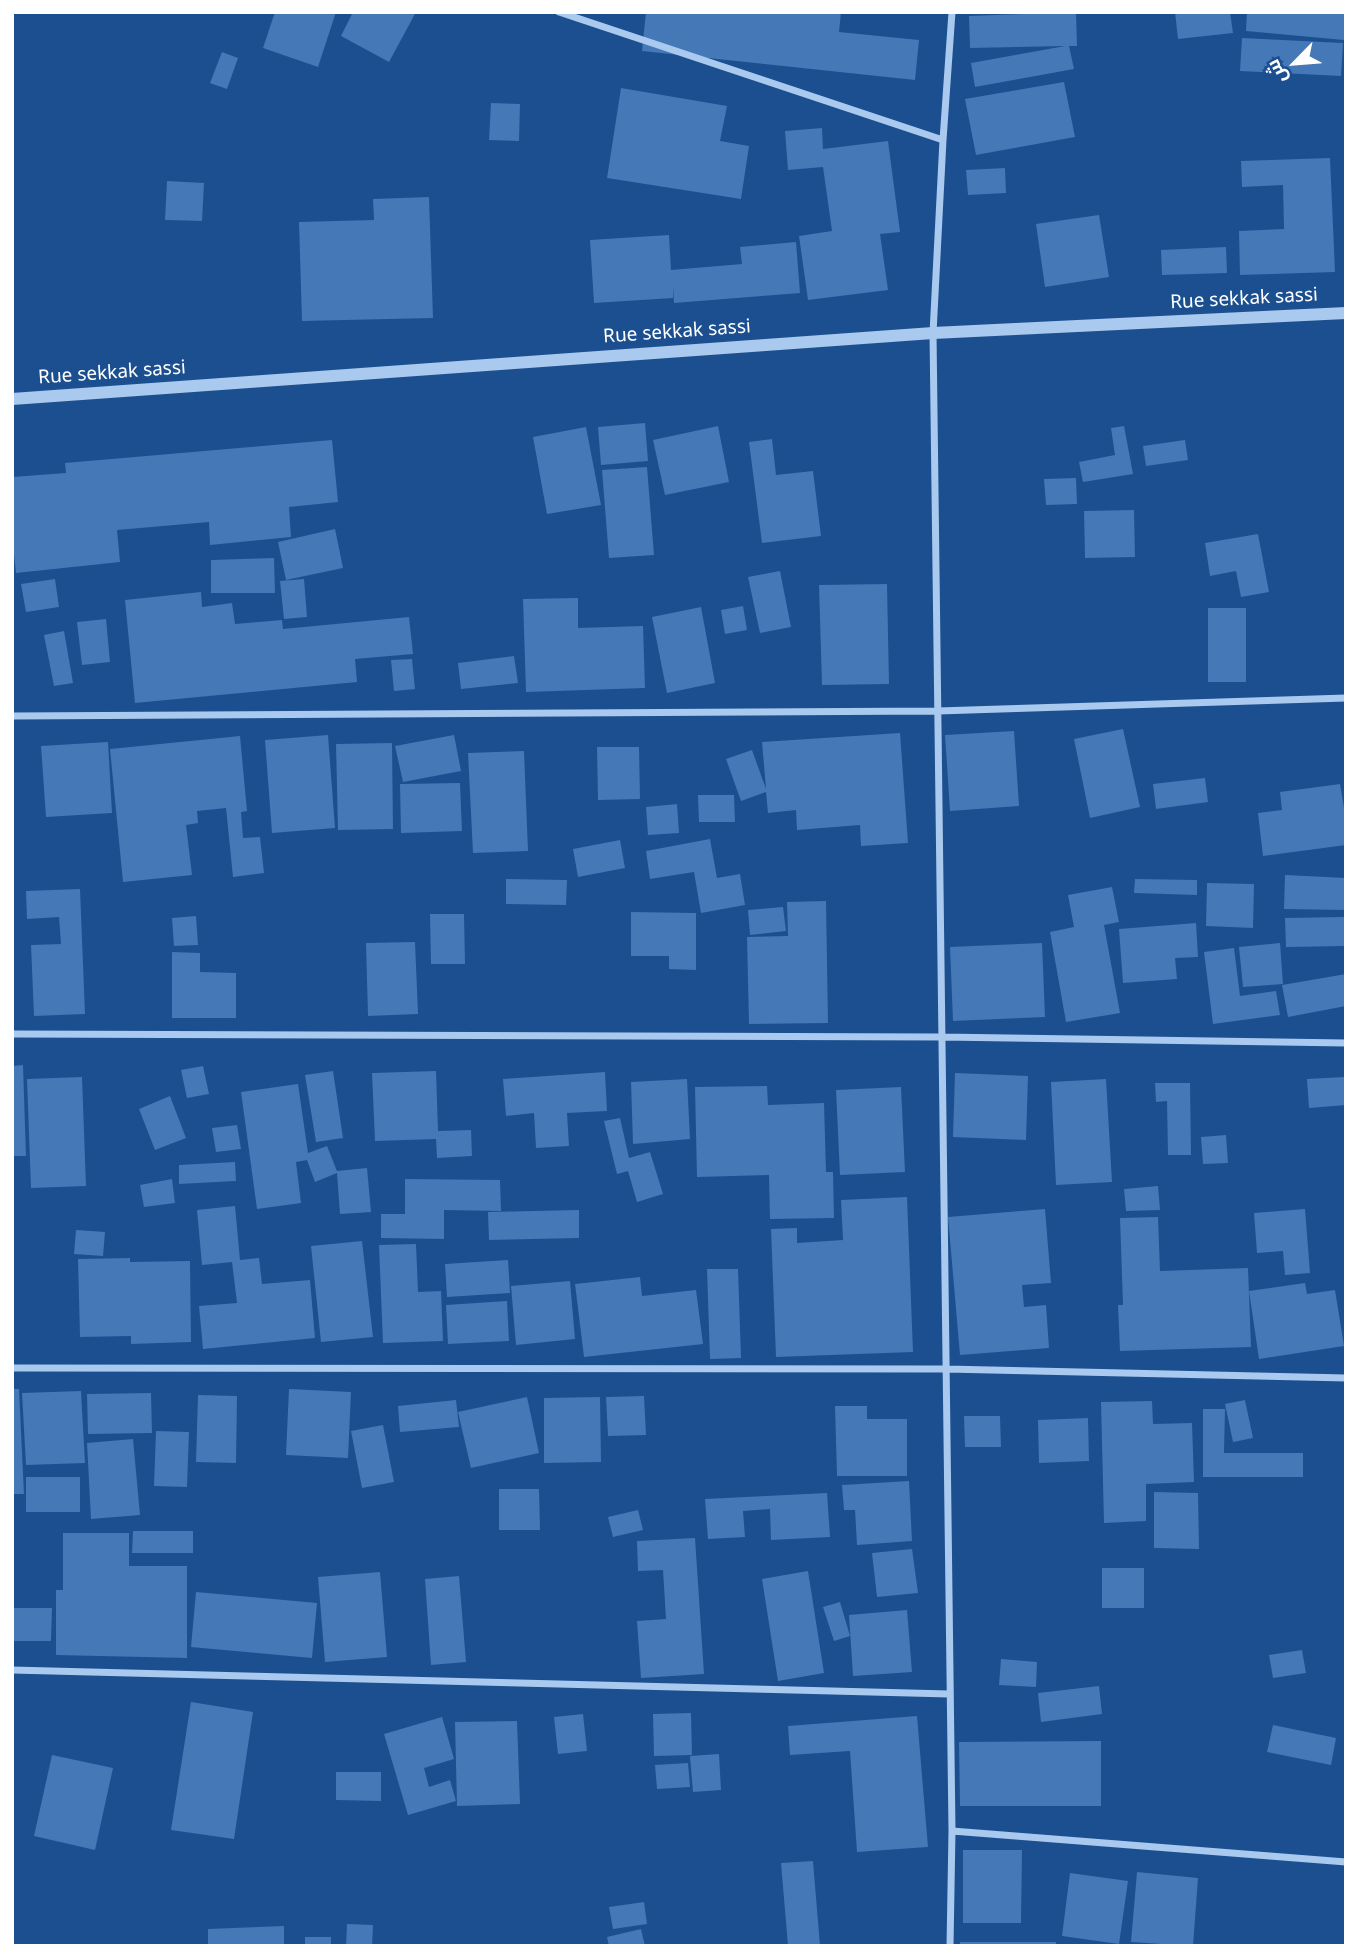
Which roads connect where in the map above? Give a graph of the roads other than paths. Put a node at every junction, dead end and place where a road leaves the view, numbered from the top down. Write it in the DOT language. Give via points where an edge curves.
graph roads {
  1 [pos="559,12"];
  2 [pos="952,12"];
  3 [pos="943,140"];
  4 [pos="1346,313"];
  5 [pos="933,333"];
  6 [pos="12,399"];
  7 [pos="1346,698"];
  8 [pos="938,711"];
  9 [pos="12,716"];
  10 [pos="12,1034"];
  11 [pos="942,1037"];
  12 [pos="1346,1043"];
  13 [pos="12,1367"];
  14 [pos="946,1369"];
  15 [pos="1346,1378"];
  16 [pos="12,1670"];
  17 [pos="948,1694"];
  18 [pos="952,1831"];
  19 [pos="1346,1862"];
  20 [pos="950,1946"];
  1 -- 3 [label="street"];
  2 -- 3 [label="street"];
  3 -- 5 [label="street"];
  4 -- 5 [label="street, Rue sekkak sassi"];
  5 -- 6 [label="street, Rue sekkak sassi"];
  5 -- 8 [label="street"];
  7 -- 8 [label="street"];
  8 -- 9 [label="street"];
  8 -- 11 [label="street"];
  10 -- 11 [label="street"];
  11 -- 12 [label="street"];
  11 -- 14 [label="street"];
  13 -- 14 [label="street"];
  14 -- 15 [label="street"];
  14 -- 17 [label="street"];
  16 -- 17 [label="street"];
  17 -- 18 [label="street"];
  18 -- 19 [label="street"];
  18 -- 20 [label="street"];
}
